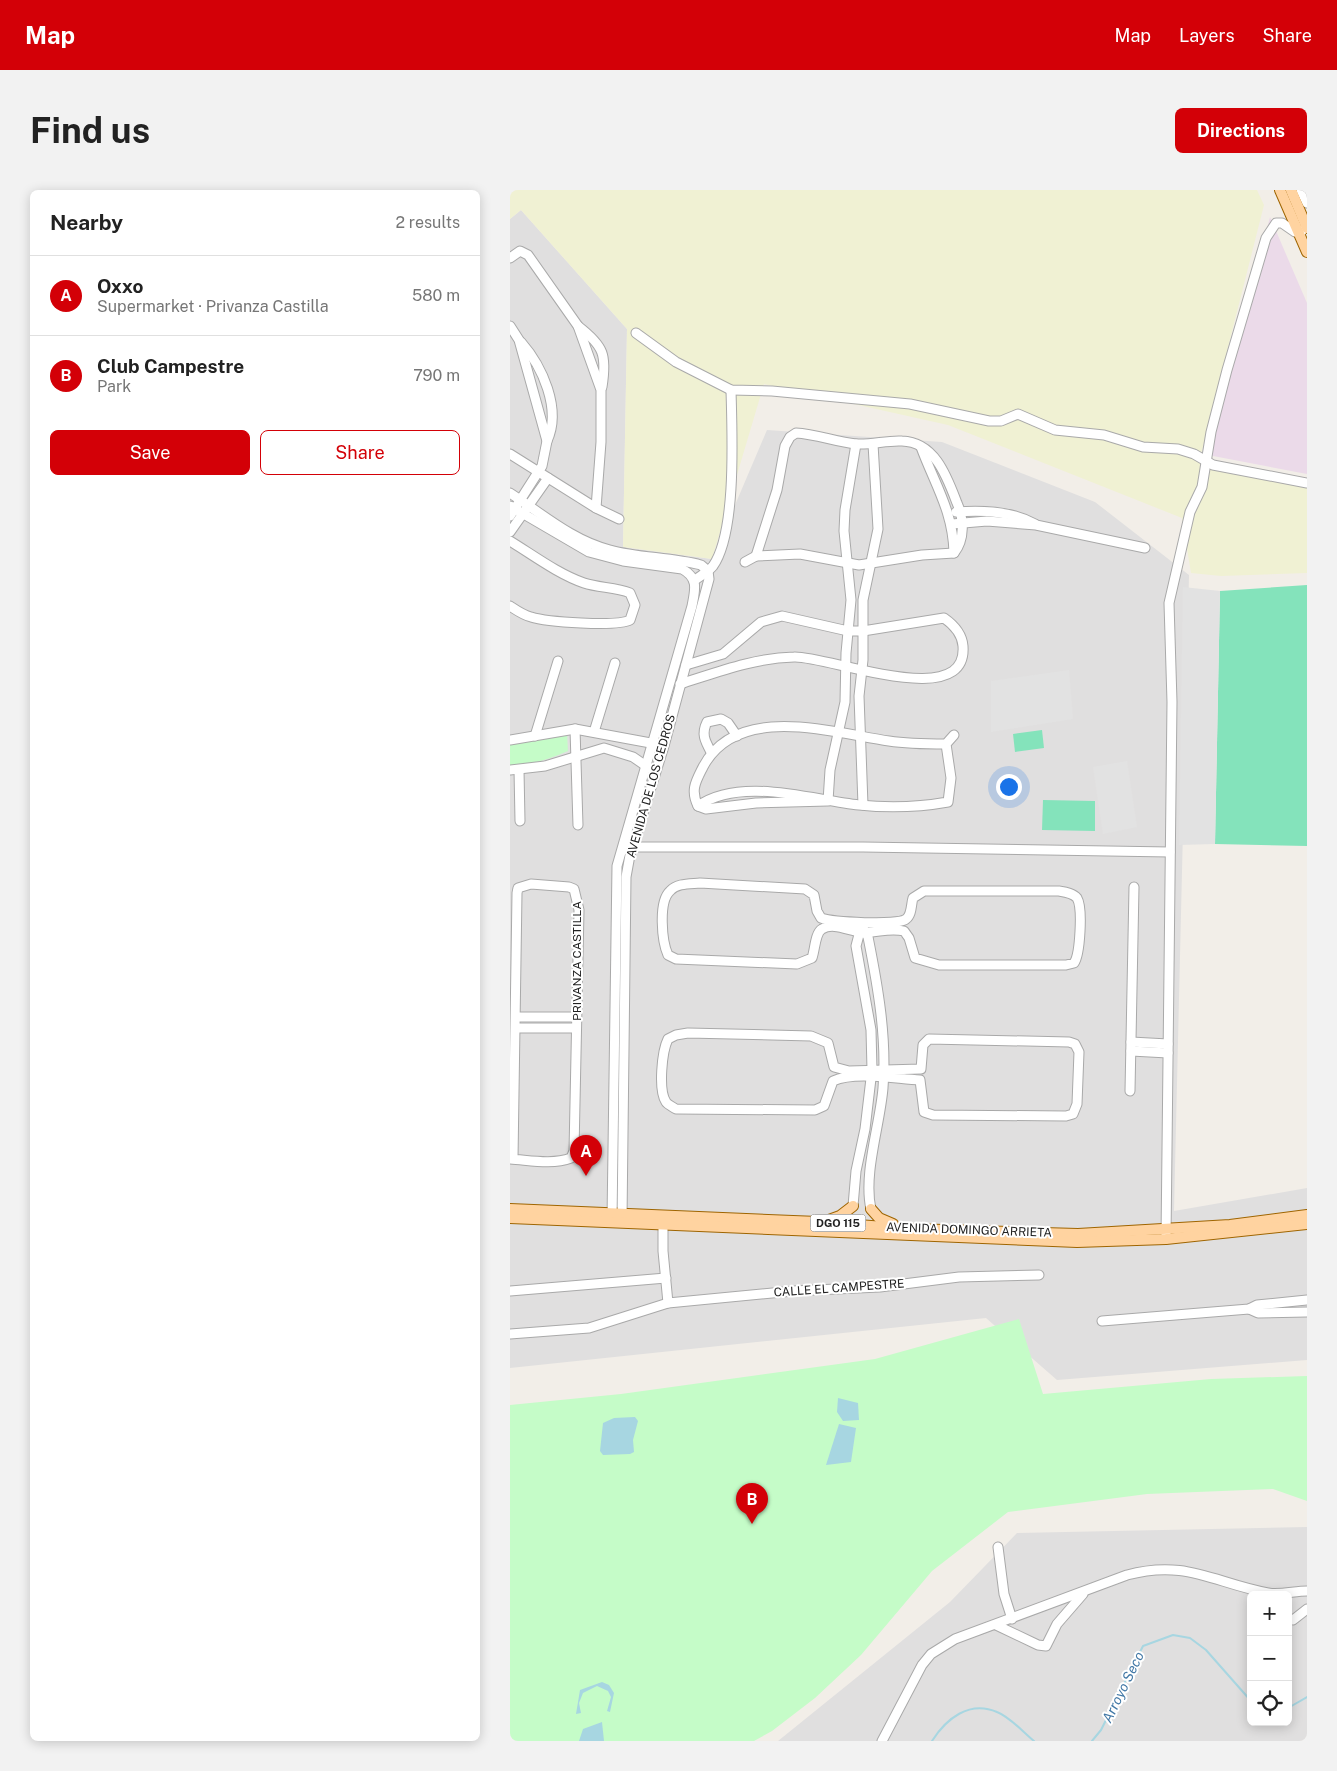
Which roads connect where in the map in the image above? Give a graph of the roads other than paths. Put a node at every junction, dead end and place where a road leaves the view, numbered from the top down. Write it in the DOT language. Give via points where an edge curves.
graph roads {
  1 [pos="1280,190"];
  2 [pos="1291,190"];
  3 [pos="1301,190"];
  4 [pos="1307,203"];
  5 [pos="1304,230"];
  6 [pos="1307,252"];
  7 [pos="510,258"];
  8 [pos="510,326"];
  9 [pos="578,326"];
  10 [pos="636,333"];
  11 [pos="519,340"];
  12 [pos="601,390"];
  13 [pos="731,390"];
  14 [pos="547,441"];
  15 [pos="856,444"];
  16 [pos="874,444"];
  17 [pos="921,447"];
  18 [pos="510,454"];
  19 [pos="1205,460"];
  20 [pos="538,473"];
  21 [pos="548,478"];
  22 [pos="1307,484"];
  23 [pos="510,493"];
  24 [pos="525,502"];
  25 [pos="596,508"];
  26 [pos="514,511"];
  27 [pos="960,511"];
  28 [pos="949,512"];
  29 [pos="619,519"];
  30 [pos="957,523"];
  31 [pos="1036,524"];
  32 [pos="510,532"];
  33 [pos="510,540"];
  34 [pos="1145,548"];
  35 [pos="756,556"];
  36 [pos="745,562"];
  37 [pos="848,564"];
  38 [pos="871,564"];
  39 [pos="708,570"];
  40 [pos="695,580"];
  41 [pos="510,606"];
  42 [pos="848,631"];
  43 [pos="863,631"];
  44 [pos="722,654"];
  45 [pos="558,661"];
  46 [pos="615,663"];
  47 [pos="686,665"];
  48 [pos="846,666"];
  49 [pos="727,669"];
  50 [pos="861,671"];
  51 [pos="680,684"];
  52 [pos="575,729"];
  53 [pos="594,732"];
  54 [pos="838,732"];
  55 [pos="954,735"];
  56 [pos="535,736"];
  57 [pos="737,736"];
  58 [pos="859,736"];
  59 [pos="618,738"];
  60 [pos="510,740"];
  61 [pos="652,742"];
  62 [pos="946,744"];
  63 [pos="664,746"];
  64 [pos="614,750"];
  65 [pos="711,752"];
  66 [pos="576,756"];
  67 [pos="645,766"];
  68 [pos="515,770"];
  69 [pos="656,773"];
  70 [pos="828,801"];
  71 [pos="948,802"];
  72 [pos="863,805"];
  73 [pos="953,811"];
  74 [pos="520,821"];
  75 [pos="578,825"];
  76 [pos="622,847"];
  77 [pos="633,847"];
  78 [pos="1170,852"];
  79 [pos="1134,887"];
  80 [pos="843,921"];
  81 [pos="875,922"];
  82 [pos="862,930"];
  83 [pos="512,989"];
  84 [pos="516,1017"];
  85 [pos="576,1017"];
  86 [pos="516,1028"];
  87 [pos="576,1028"];
  88 [pos="1131,1046"];
  89 [pos="1168,1049"];
  90 [pos="512,1053"];
  91 [pos="872,1074"];
  92 [pos="884,1074"];
  93 [pos="1130,1091"];
  94 [pos="512,1159"];
  95 [pos="854,1204"];
  96 [pos="871,1207"];
  97 [pos="510,1209"];
  98 [pos="1307,1215"];
  99 [pos="510,1218"];
  100 [pos="617,1218"];
  101 [pos="663,1220"];
  102 [pos="818,1222"];
  103 [pos="1307,1224"];
  104 [pos="911,1229"];
  105 [pos="1230,1229"];
  106 [pos="864,1230"];
  107 [pos="1166,1234"];
  108 [pos="1024,1237"];
  109 [pos="1039,1275"];
  110 [pos="666,1278"];
  111 [pos="510,1291"];
  112 [pos="1307,1300"];
  113 [pos="668,1303"];
  114 [pos="1249,1309"];
  115 [pos="1307,1312"];
  116 [pos="1102,1321"];
  117 [pos="510,1334"];
  118 [pos="998,1547"];
  119 [pos="1260,1591"];
  120 [pos="1307,1591"];
  121 [pos="1085,1592"];
  122 [pos="1292,1592"];
  123 [pos="1307,1609"];
  124 [pos="1012,1619"];
  125 [pos="1292,1620"];
  126 [pos="996,1624"];
  127 [pos="882,1741"];
  1 -- 5 [label="main road"];
  2 -- 5 [label="main road"];
  3 -- 4 [label="street"];
  5 -- 6 [label="main road"];
  5 -- 19 [label="street" via="1279,222 1270,230 1227,370"];
  7 -- 9 [label="street" via="520,251 528,255"];
  8 -- 11 [label="street"];
  9 -- 12 [label="street"];
  9 -- 12 [label="street" via="602,349"];
  10 -- 13 [label="street" via="676,362"];
  11 -- 14 [label="street"];
  11 -- 14 [label="street" via="531,354 545,381 551,418"];
  12 -- 25 [label="street"];
  13 -- 19 [label="street" via="910,404 989,421 1001,421 1018,414 1055,430 1104,435 1143,447 1178,449"];
  13 -- 39 [label="street" via="732,464 727,522 715,560"];
  14 -- 20 [label="street"];
  15 -- 16 [label="street"];
  15 -- 35 [label="street" via="802,434 790,437"];
  15 -- 37 [label="street" via="845,510"];
  16 -- 17 [label="street" via="902,441"];
  16 -- 38 [label="street" via="878,529"];
  17 -- 27 [label="street" via="931,453 947,476"];
  17 -- 28 [label="street"];
  18 -- 20 [label="street"];
  19 -- 22 [label="street"];
  19 -- 78 [label="street" via="1202,487 1190,512 1169,603 1172,687"];
  20 -- 21 [label="street"];
  20 -- 24 [label="street"];
  21 -- 24 [label="street"];
  21 -- 25 [label="street"];
  23 -- 24 [label="street"];
  24 -- 26 [label="street"];
  24 -- 39 [label="street" via="579,538 599,547 632,555 690,562"];
  25 -- 29 [label="street"];
  26 -- 32 [label="street"];
  26 -- 40 [label="street" via="589,552 623,561 682,569"];
  27 -- 28 [label="street"];
  27 -- 30 [label="street"];
  27 -- 31 [label="street" via="1001,513"];
  28 -- 30 [label="street"];
  30 -- 31 [label="street"];
  30 -- 38 [label="street" via="957,550"];
  31 -- 34 [label="street"];
  33 -- 41 [label="street" via="584,583 630,593 634,605 630,620 619,624 548,620 531,617"];
  35 -- 36 [label="street"];
  35 -- 37 [label="street" via="818,555"];
  37 -- 38 [label="street"];
  37 -- 42 [label="street" via="851,600"];
  38 -- 43 [label="street" via="863,600"];
  39 -- 40 [label="street"];
  39 -- 47 [label="street, AVENIDA DE LOS CEDROS" via="708,591"];
  40 -- 61 [label="street, AVENIDA DE LOS CEDROS" via="692,606"];
  42 -- 43 [label="street"];
  42 -- 44 [label="street" via="782,616 760,622"];
  42 -- 48 [label="street"];
  43 -- 50 [label="street"];
  43 -- 50 [label="street" via="944,618 961,636 962,657 957,668 942,676 903,678"];
  44 -- 47 [label="street"];
  44 -- 49 [label="street"];
  45 -- 56 [label="street"];
  46 -- 53 [label="street"];
  47 -- 51 [label="street, AVENIDA DE LOS CEDROS"];
  48 -- 49 [label="street" via="798,656 772,658"];
  48 -- 50 [label="street"];
  48 -- 54 [label="street" via="845,702"];
  49 -- 51 [label="street"];
  50 -- 58 [label="street"];
  51 -- 63 [label="street, AVENIDA DE LOS CEDROS"];
  52 -- 53 [label="street"];
  52 -- 56 [label="street"];
  52 -- 66 [label="street"];
  53 -- 59 [label="street"];
  54 -- 57 [label="street" via="790,726"];
  54 -- 58 [label="street"];
  54 -- 70 [label="street"];
  55 -- 62 [label="street"];
  56 -- 60 [label="street"];
  57 -- 65 [label="street"];
  57 -- 65 [label="street" via="721,719 707,722 705,740"];
  58 -- 62 [label="street"];
  58 -- 72 [label="street"];
  59 -- 61 [label="street"];
  59 -- 64 [label="street"];
  61 -- 63 [label="street"];
  61 -- 67 [label="street, AVENIDA DE LOS CEDROS"];
  62 -- 71 [label="street" via="951,778"];
  63 -- 69 [label="street, AVENIDA DE LOS CEDROS"];
  64 -- 66 [label="street" via="604,748"];
  64 -- 67 [label="street"];
  65 -- 70 [label="street" via="692,792 698,806 720,796 756,791 779,791"];
  66 -- 68 [label="street"];
  66 -- 75 [label="street"];
  67 -- 69 [label="street"];
  67 -- 76 [label="street, AVENIDA DE LOS CEDROS"];
  68 -- 74 [label="street"];
  69 -- 77 [label="street, AVENIDA DE LOS CEDROS"];
  70 -- 72 [label="street"];
  71 -- 72 [label="street"];
  71 -- 73 [label="street"];
  76 -- 77 [label="street"];
  76 -- 100 [label="street, AVENIDA DE LOS CEDROS" via="616,877"];
  77 -- 78 [label="street"];
  77 -- 100 [label="street, AVENIDA DE LOS CEDROS" via="626,877"];
  78 -- 89 [label="street"];
  79 -- 88 [label="street"];
  80 -- 81 [label="street"];
  80 -- 82 [label="street"];
  80 -- 82 [label="street" via="821,918 816,911 814,895 805,889 684,884 669,891 665,898 662,927 664,948 676,959 797,964 812,958 818,934 824,928"];
  81 -- 82 [label="street"];
  81 -- 82 [label="street" via="904,921 909,917 914,898 932,890 1059,891 1072,894 1078,902 1079,949 1074,963 1066,965 939,965 915,958 904,931"];
  82 -- 91 [label="street" via="858,959 871,1030"];
  82 -- 92 [label="street" via="880,1002"];
  83 -- 84 [label="street, PRIVANZA CASTILLA"];
  83 -- 85 [label="street, PRIVANZA CASTILLA" via="518,888 531,884 574,889 578,910"];
  84 -- 85 [label="street"];
  84 -- 86 [label="street, PRIVANZA CASTILLA"];
  85 -- 87 [label="street, PRIVANZA CASTILLA"];
  86 -- 87 [label="street"];
  86 -- 90 [label="street, PRIVANZA CASTILLA"];
  87 -- 94 [label="street, PRIVANZA CASTILLA" via="574,1151 571,1158"];
  88 -- 89 [label="street"];
  88 -- 93 [label="street"];
  89 -- 107 [label="street"];
  90 -- 94 [label="street, PRIVANZA CASTILLA"];
  91 -- 91 [label="street" via="837,1070 832,1063 828,1043 811,1036 676,1034 668,1039 662,1056 664,1095 666,1102 676,1109 815,1110 824,1106 833,1081"];
  91 -- 92 [label="street"];
  91 -- 95 [label="street" via="866,1129 856,1170"];
  92 -- 92 [label="street" via="920,1080 923,1108 928,1114 1066,1116 1072,1114 1077,1104 1079,1052 1075,1044 1069,1042 929,1039 923,1045 921,1070"];
  92 -- 96 [label="street" via="870,1177"];
  95 -- 96 [label="street"];
  95 -- 102 [label="main road" via="840,1216"];
  95 -- 106 [label="main road"];
  96 -- 104 [label="main road" via="884,1222"];
  96 -- 106 [label="main road"];
  97 -- 100 [label="main road, AVENIDA DOMINGO ARRIETA / DGO 115"];
  98 -- 105 [label="main road, AVENIDA DOMINGO ARRIETA / DGO 115"];
  99 -- 100 [label="main road, AVENIDA DOMINGO ARRIETA / DGO 115"];
  100 -- 101 [label="main road, AVENIDA DOMINGO ARRIETA / DGO 115"];
  101 -- 102 [label="main road, AVENIDA DOMINGO ARRIETA / DGO 115"];
  101 -- 106 [label="main road, AVENIDA DOMINGO ARRIETA / DGO 115"];
  101 -- 110 [label="street"];
  102 -- 106 [label="main road, AVENIDA DOMINGO ARRIETA / DGO 115"];
  103 -- 105 [label="main road, AVENIDA DOMINGO ARRIETA / DGO 115"];
  104 -- 106 [label="main road, AVENIDA DOMINGO ARRIETA / DGO 115"];
  104 -- 108 [label="main road, AVENIDA DOMINGO ARRIETA / DGO 115"];
  105 -- 107 [label="main road, AVENIDA DOMINGO ARRIETA / DGO 115"];
  106 -- 108 [label="main road, AVENIDA DOMINGO ARRIETA / DGO 115"];
  107 -- 108 [label="main road, AVENIDA DOMINGO ARRIETA / DGO 115"];
  109 -- 113 [label="street, CALLE EL CAMPESTRE" via="959,1277 880,1287 793,1290"];
  110 -- 111 [label="street"];
  110 -- 113 [label="street"];
  112 -- 114 [label="street" via="1257,1305"];
  113 -- 117 [label="street, CALLE EL CAMPESTRE" via="589,1328"];
  114 -- 115 [label="street" via="1258,1313"];
  114 -- 116 [label="street"];
  118 -- 124 [label="street" via="1004,1594"];
  119 -- 121 [label="street" via="1204,1574 1164,1568 1127,1575"];
  120 -- 122 [label="street"];
  121 -- 124 [label="street"];
  121 -- 126 [label="street" via="1057,1624 1046,1646 1038,1646"];
  123 -- 125 [label="street"];
  124 -- 126 [label="street"];
  126 -- 127 [label="street" via="955,1639 931,1654"];
}
